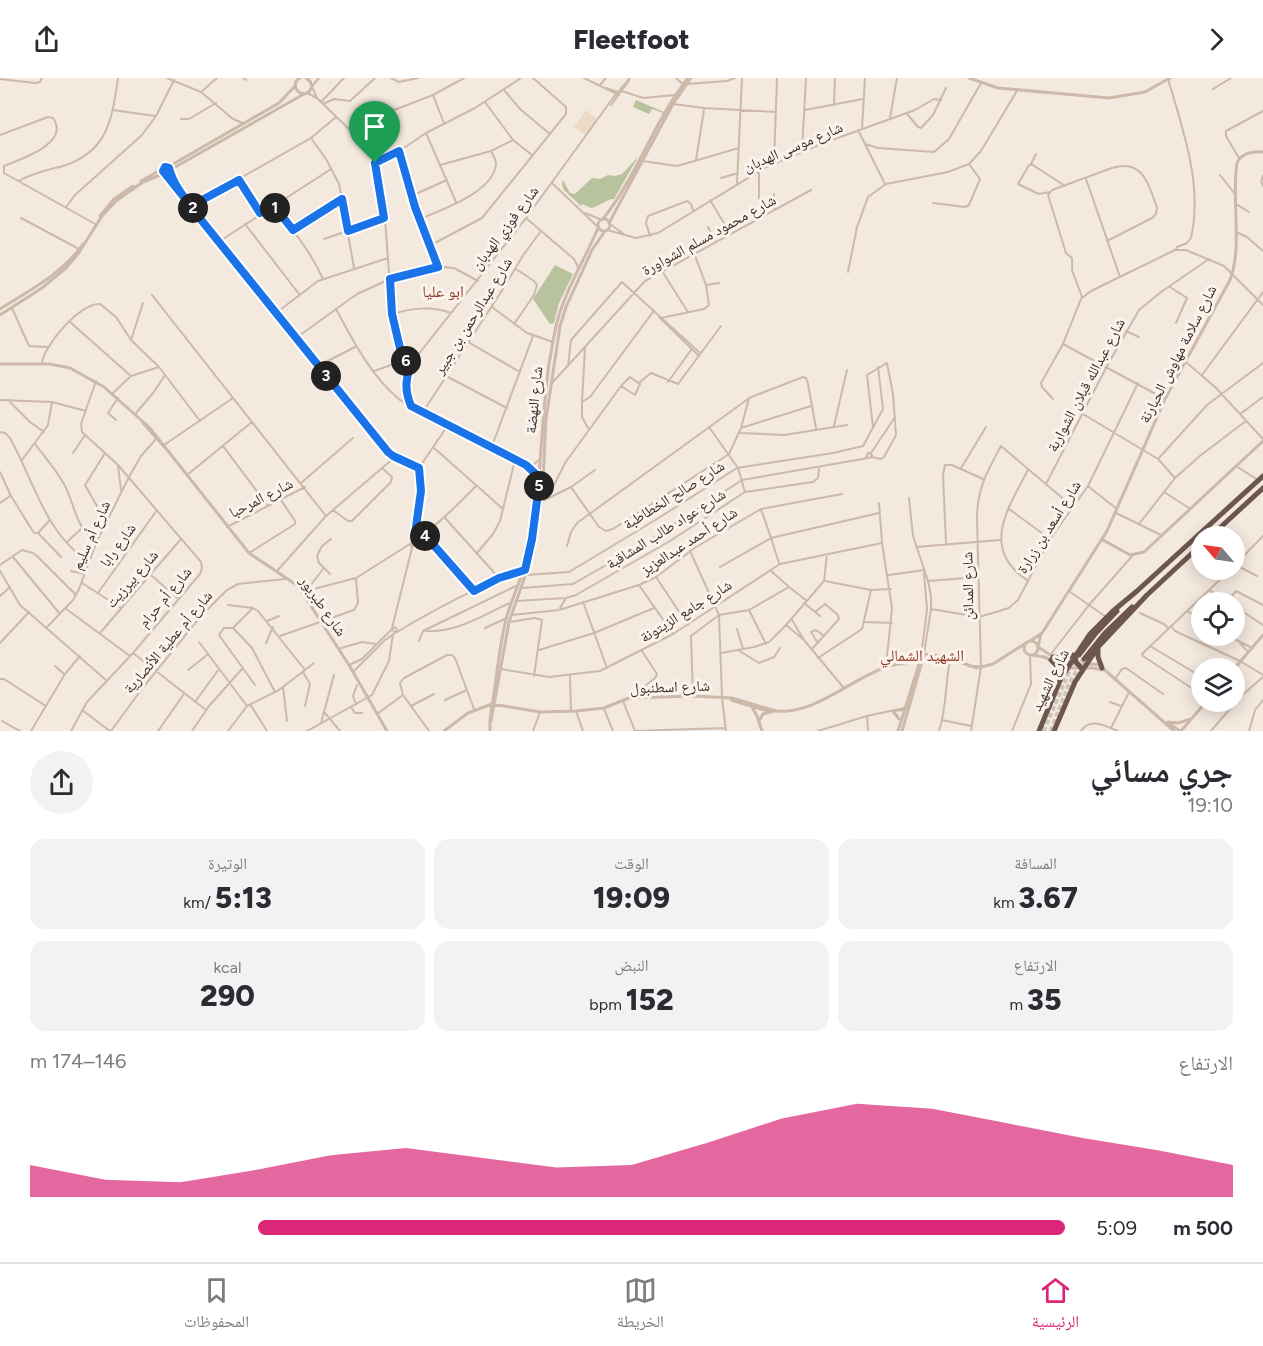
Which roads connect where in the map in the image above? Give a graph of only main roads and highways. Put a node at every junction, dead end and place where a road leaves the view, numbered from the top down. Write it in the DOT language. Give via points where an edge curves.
graph roads {
  1 [pos="1261,478"];
  2 [pos="1263,488"];
  3 [pos="1222,526"];
  4 [pos="1191,554"];
  5 [pos="1137,591"];
  6 [pos="1138,604"];
  7 [pos="1098,647"];
  8 [pos="1080,661"];
  9 [pos="1102,668"];
  10 [pos="1061,678"];
  11 [pos="1039,731"];
  12 [pos="1054,731"];
  1 -- 5 [label="highway, شارع الشهيد"];
  2 -- 3 [label="highway"];
  4 -- 6 [label="highway, شارع الشهيد"];
  5 -- 8 [label="highway, شارع الشهيد" via="1103,626"];
  5 -- 8 [label="highway, شارع الشهيد" via="1106,617"];
  6 -- 7 [label="highway, شارع الشهيد"];
  6 -- 8 [label="highway, شارع الشهيد" via="1115,622"];
  7 -- 8 [label="highway, شارع الشهيد"];
  7 -- 9 [label="highway"];
  8 -- 10 [label="highway, شارع الشهيد" via="1068,665"];
  8 -- 10 [label="highway" via="1051,657"];
  8 -- 12 [label="highway, شارع الشهيد"];
  10 -- 11 [label="highway, شارع الشهيد"];
}
